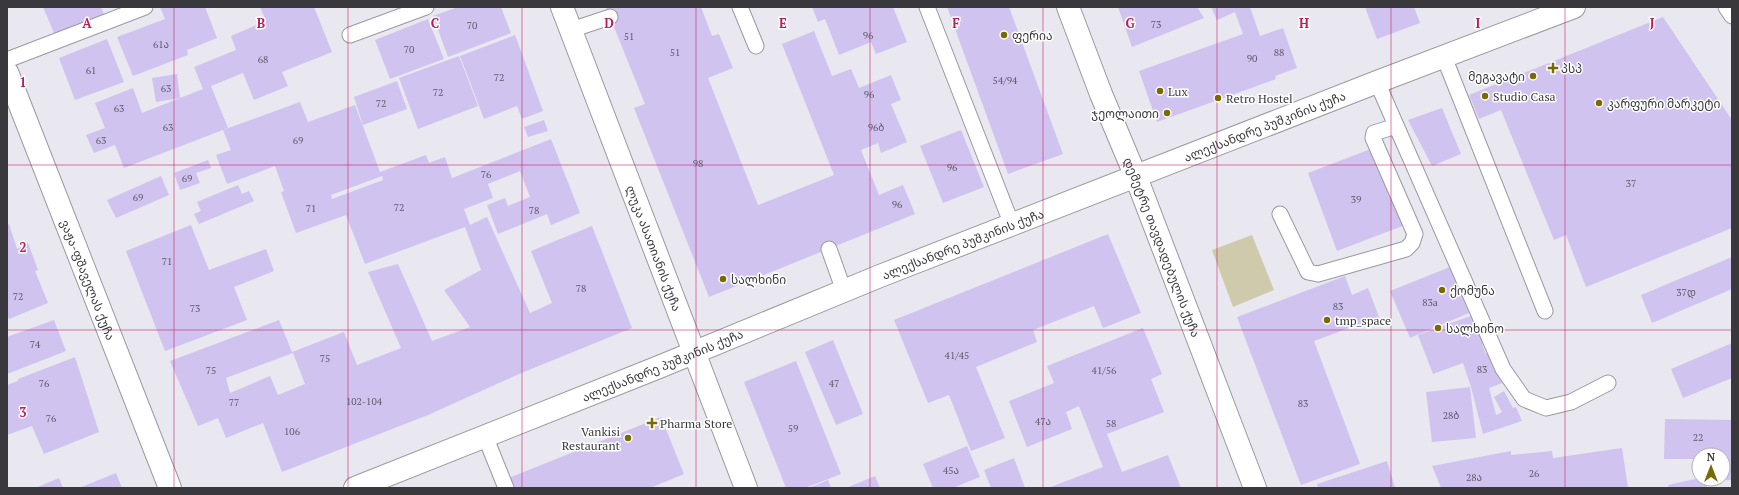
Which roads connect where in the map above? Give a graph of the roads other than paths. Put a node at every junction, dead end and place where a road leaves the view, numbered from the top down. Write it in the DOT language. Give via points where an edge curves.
graph roads {
  1 [pos="146,7"];
  2 [pos="426,7"];
  3 [pos="562,7"];
  4 [pos="740,7"];
  5 [pos="927,7"];
  6 [pos="1068,7"];
  7 [pos="1574,7"];
  8 [pos="1726,7"];
  9 [pos="1732,16"];
  10 [pos="610,17"];
  11 [pos="571,30"];
  12 [pos="350,35"];
  13 [pos="756,46"];
  14 [pos="1444,57"];
  15 [pos="7,60"];
  16 [pos="7,72"];
  17 [pos="1376,82"];
  18 [pos="1396,126"];
  19 [pos="1136,177"];
  20 [pos="1280,214"];
  21 [pos="1012,225"];
  22 [pos="829,249"];
  23 [pos="844,291"];
  24 [pos="1545,311"];
  25 [pos="694,353"];
  26 [pos="1608,383"];
  27 [pos="485,436"];
  28 [pos="170,488"];
  29 [pos="355,488"];
  30 [pos="506,488"];
  31 [pos="746,488"];
  32 [pos="1255,488"];
  1 -- 15 [label="lane"];
  2 -- 12 [label="lane"];
  3 -- 11 [label="street, ლუკა ასათიანის ქუჩა"];
  4 -- 13 [label="lane"];
  5 -- 21 [label="lane"];
  6 -- 19 [label="street, დემეტრე თავდადებულის ქუჩა"];
  7 -- 14 [label="street, ალექსანდრე პუშკინის ქუჩა"];
  8 -- 9 [label="lane"];
  10 -- 11 [label="lane"];
  11 -- 25 [label="street, ლუკა ასათიანის ქუჩა"];
  14 -- 17 [label="street, ალექსანდრე პუშკინის ქუჩა"];
  14 -- 24 [label="lane"];
  16 -- 28 [label="street, ვაჟა-ფშაველას ქუჩა"];
  17 -- 18 [label="lane"];
  17 -- 19 [label="street, ალექსანდრე პუშკინის ქუჩა"];
  18 -- 20 [label="lane" via="1374,133 1373,138 1415,234 1412,243 1406,249 1318,274 1308,272"];
  18 -- 26 [label="lane" via="1503,369 1524,399 1546,408 1571,402"];
  19 -- 21 [label="street, ალექსანდრე პუშკინის ქუჩა"];
  19 -- 32 [label="street, დემეტრე თავდადებულის ქუჩა"];
  21 -- 23 [label="street, ალექსანდრე პუშკინის ქუჩა"];
  22 -- 23 [label="lane"];
  23 -- 25 [label="street, ალექსანდრე პუშკინის ქუჩა"];
  25 -- 27 [label="street, ალექსანდრე პუშკინის ქუჩა"];
  25 -- 31 [label="street, ლუკა ასათიანის ქუჩა"];
  27 -- 29 [label="street, ალექსანდრე პუშკინის ქუჩა"];
  27 -- 30 [label="lane"];
}
